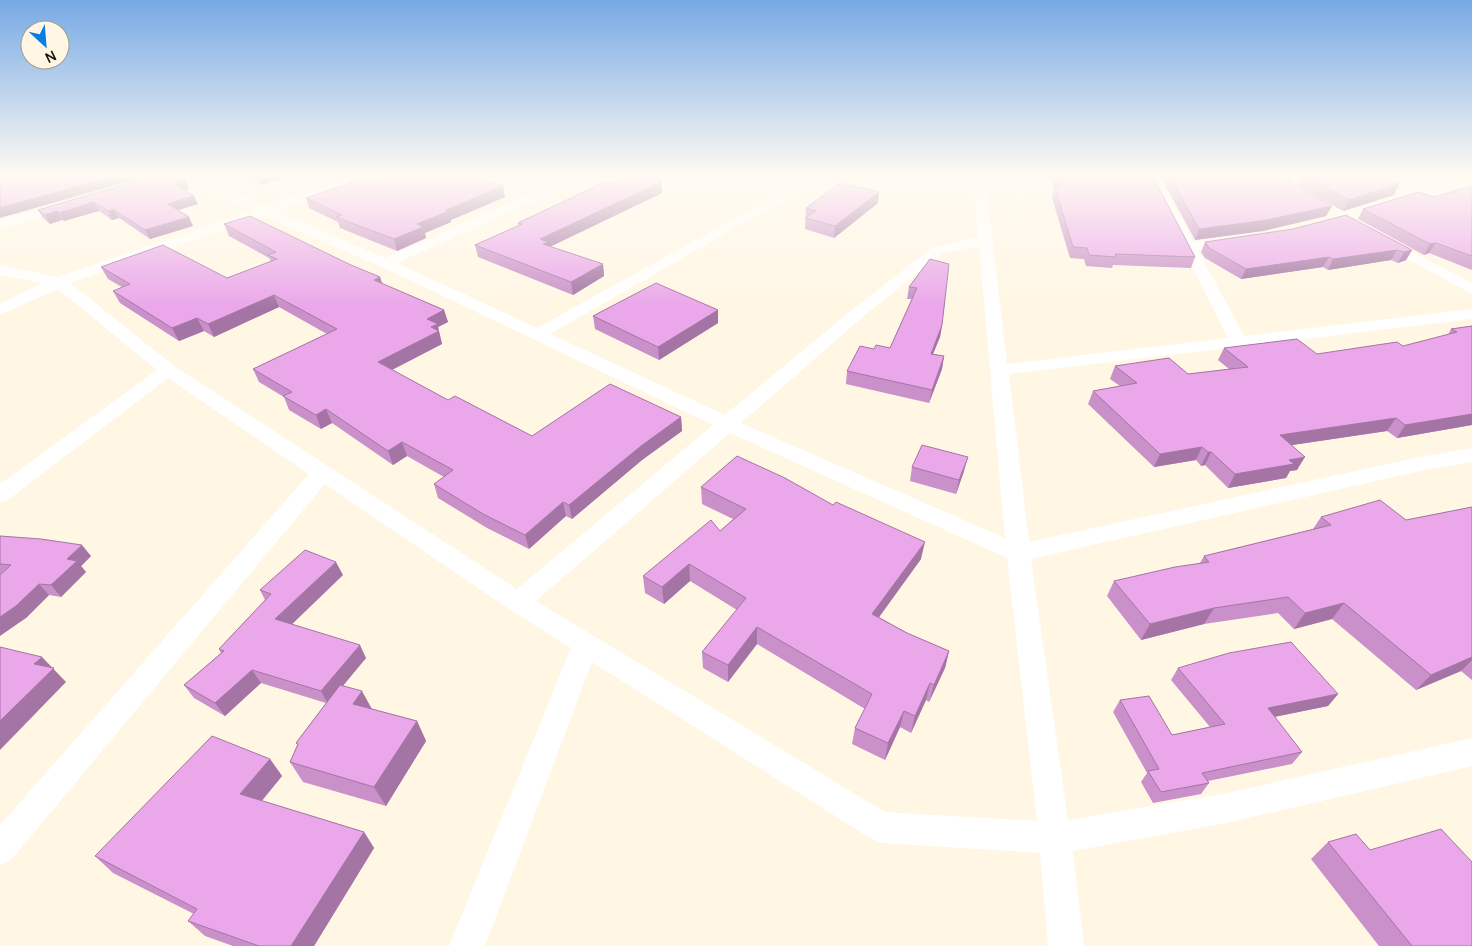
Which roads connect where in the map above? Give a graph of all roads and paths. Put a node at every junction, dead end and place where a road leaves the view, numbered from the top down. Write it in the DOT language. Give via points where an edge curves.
graph roads {
  1 [pos="20,219"];
  2 [pos="238,219"];
  3 [pos="280,219"];
  4 [pos="483,219"];
  5 [pos="743,219"];
  6 [pos="984,219"];
  7 [pos="1175,219"];
  8 [pos="1336,219"];
  9 [pos="1342,219"];
  10 [pos="0,225"];
  11 [pos="1358,227"];
  12 [pos="1302,230"];
  13 [pos="1376,236"];
  14 [pos="986,240"];
  15 [pos="1246,240"];
  16 [pos="1190,247"];
  17 [pos="385,263"];
  18 [pos="0,270"];
  19 [pos="59,282"];
  20 [pos="1472,289"];
  21 [pos="0,310"];
  22 [pos="1472,314"];
  23 [pos="538,334"];
  24 [pos="1239,342"];
  25 [pos="168,370"];
  26 [pos="1000,370"];
  27 [pos="727,424"];
  28 [pos="1472,455"];
  29 [pos="323,472"];
  30 [pos="0,495"];
  31 [pos="1018,553"];
  32 [pos="518,602"];
  33 [pos="586,643"];
  34 [pos="1472,752"];
  35 [pos="1055,838"];
  36 [pos="0,849"];
  37 [pos="467,946"];
  38 [pos="1066,946"];
  1 -- 10 [label="street"];
  2 -- 19 [label="street"];
  3 -- 17 [label="street"];
  4 -- 17 [label="street"];
  5 -- 23 [label="street"];
  6 -- 14 [label="street"];
  7 -- 16 [label="street"];
  8 -- 12 [label="street"];
  9 -- 11 [label="street"];
  13 -- 20 [label="street"];
  14 -- 26 [label="street"];
  14 -- 27 [label="street" via="938,250"];
  15 -- 16 [label="street"];
  16 -- 24 [label="street"];
  17 -- 23 [label="street"];
  18 -- 19 [label="street"];
  19 -- 21 [label="street"];
  19 -- 25 [label="street"];
  22 -- 24 [label="street"];
  23 -- 27 [label="street"];
  24 -- 26 [label="street"];
  25 -- 29 [label="street"];
  25 -- 30 [label="street"];
  26 -- 31 [label="street"];
  27 -- 31 [label="street"];
  27 -- 32 [label="street"];
  28 -- 31 [label="street"];
  29 -- 32 [label="street"];
  29 -- 36 [label="street"];
  31 -- 35 [label="street"];
  32 -- 33 [label="street"];
  33 -- 35 [label="street" via="880,827"];
  33 -- 37 [label="street"];
  34 -- 35 [label="street" via="1227,808"];
  35 -- 38 [label="street"];
}
